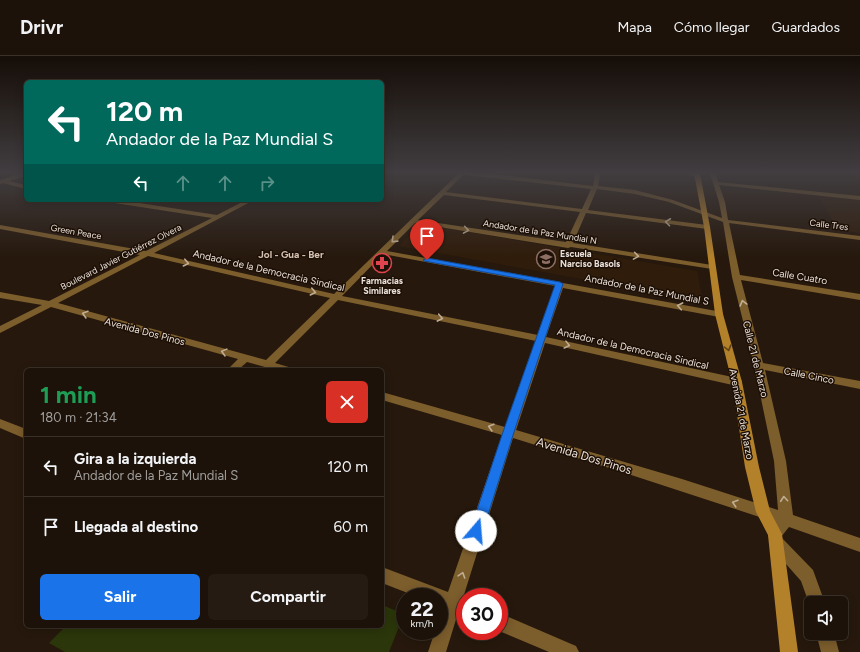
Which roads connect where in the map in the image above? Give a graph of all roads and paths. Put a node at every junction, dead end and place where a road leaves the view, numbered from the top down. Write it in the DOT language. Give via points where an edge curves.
graph roads {
  1 [pos="436,201"];
  2 [pos="505,201"];
  3 [pos="589,201"];
  4 [pos="668,201"];
  5 [pos="702,201"];
  6 [pos="722,201"];
  7 [pos="121,202"];
  8 [pos="247,202"];
  9 [pos="584,211"];
  10 [pos="705,214"];
  11 [pos="219,217"];
  12 [pos="414,221"];
  13 [pos="725,221"];
  14 [pos="0,227"];
  15 [pos="707,227"];
  16 [pos="860,238"];
  17 [pos="568,246"];
  18 [pos="382,252"];
  19 [pos="148,254"];
  20 [pos="712,268"];
  21 [pos="736,277"];
  22 [pos="560,284"];
  23 [pos="0,295"];
  24 [pos="336,297"];
  25 [pos="860,297"];
  26 [pos="51,304"];
  27 [pos="718,314"];
  28 [pos="0,330"];
  29 [pos="541,339"];
  30 [pos="245,358"];
  31 [pos="268,364"];
  32 [pos="759,365"];
  33 [pos="234,368"];
  34 [pos="281,368"];
  35 [pos="737,382"];
  36 [pos="860,385"];
  37 [pos="384,397"];
  38 [pos="0,423"];
  39 [pos="509,432"];
  40 [pos="24,433"];
  41 [pos="763,512"];
  42 [pos="786,519"];
  43 [pos="776,538"];
  44 [pos="860,545"];
  45 [pos="384,576"];
  46 [pos="464,588"];
  47 [pos="814,596"];
  48 [pos="456,604"];
  49 [pos="456,611"];
  50 [pos="508,626"];
  51 [pos="827,640"];
  52 [pos="437,652"];
  53 [pos="570,652"];
  54 [pos="789,652"];
  55 [pos="830,652"];
  1 -- 12 [label="street"];
  2 -- 9 [label="street"];
  3 -- 9 [label="street"];
  4 -- 10 [label="street, Calle Tres"];
  5 -- 10 [label="street, Avenida 21 de Marzo"];
  6 -- 13 [label="street, Calle 21 de Marzo"];
  7 -- 11 [label="street"];
  8 -- 11 [label="street, Boulevard Javier Gutiérrez Olvera"];
  15 -- 9 [label="street, one-way"];
  9 -- 17 [label="street"];
  10 -- 13 [label="street, Calle Tres"];
  10 -- 15 [label="street, Avenida 21 de Marzo"];
  11 -- 19 [label="street, Boulevard Javier Gutiérrez Olvera"];
  12 -- 17 [label="street, Andador de la Paz Mundial N, one-way"];
  12 -- 18 [label="street, one-way"];
  13 -- 16 [label="street, Calle Tres"];
  13 -- 21 [label="street, Calle 21 de Marzo"];
  14 -- 19 [label="street, Green Peace"];
  15 -- 20 [label="street, Avenida 21 de Marzo"];
  17 -- 20 [label="street, Andador de la Paz Mundial N, one-way"];
  18 -- 22 [label="street, Andador de la Paz Mundial S"];
  18 -- 24 [label="street"];
  19 -- 24 [label="street, Andador de la Democracia Sindical, one-way"];
  19 -- 26 [label="street, Boulevard Javier Gutiérrez Olvera"];
  20 -- 27 [label="street, Avenida 21 de Marzo"];
  21 -- 25 [label="street, Calle Cuatro"];
  32 -- 21 [label="street, Calle 21 de Marzo, one-way"];
  27 -- 22 [label="street, Andador de la Paz Mundial S, one-way"];
  22 -- 29 [label="street"];
  23 -- 26 [label="street, Avenida Dos Pinos"];
  24 -- 29 [label="street, Andador de la Democracia Sindical, one-way"];
  24 -- 31 [label="street"];
  26 -- 28 [label="street, Boulevard Javier Gutiérrez Olvera"];
  30 -- 26 [label="street, Avenida Dos Pinos, one-way"];
  27 -- 35 [label="street, Avenida 21 de Marzo, one-way"];
  29 -- 35 [label="street, Andador de la Democracia Sindical, one-way"];
  29 -- 39 [label="street"];
  30 -- 31 [label="street, Avenida Dos Pinos"];
  30 -- 33 [label="street"];
  31 -- 34 [label="street, Avenida Dos Pinos"];
  32 -- 36 [label="street, Calle Cinco"];
  42 -- 32 [label="street, Calle 21 de Marzo, one-way" via="780,461"];
  35 -- 41 [label="street, Avenida 21 de Marzo"];
  39 -- 37 [label="street, Avenida Dos Pinos, one-way"];
  38 -- 40 [label="street"];
  41 -- 39 [label="street, Avenida Dos Pinos, one-way"];
  46 -- 39 [label="street, one-way"];
  41 -- 42 [label="street, Avenida Dos Pinos"];
  41 -- 43 [label="street, Avenida 21 de Marzo"];
  42 -- 43 [label="street"];
  42 -- 44 [label="street, Avenida Dos Pinos"];
  43 -- 47 [label="street" via="807,576"];
  43 -- 54 [label="street, Avenida 21 de Marzo"];
  45 -- 48 [label="street"];
  49 -- 52 [label="street"];
  50 -- 53 [label="street"];
  51 -- 55 [label="street"];
}
